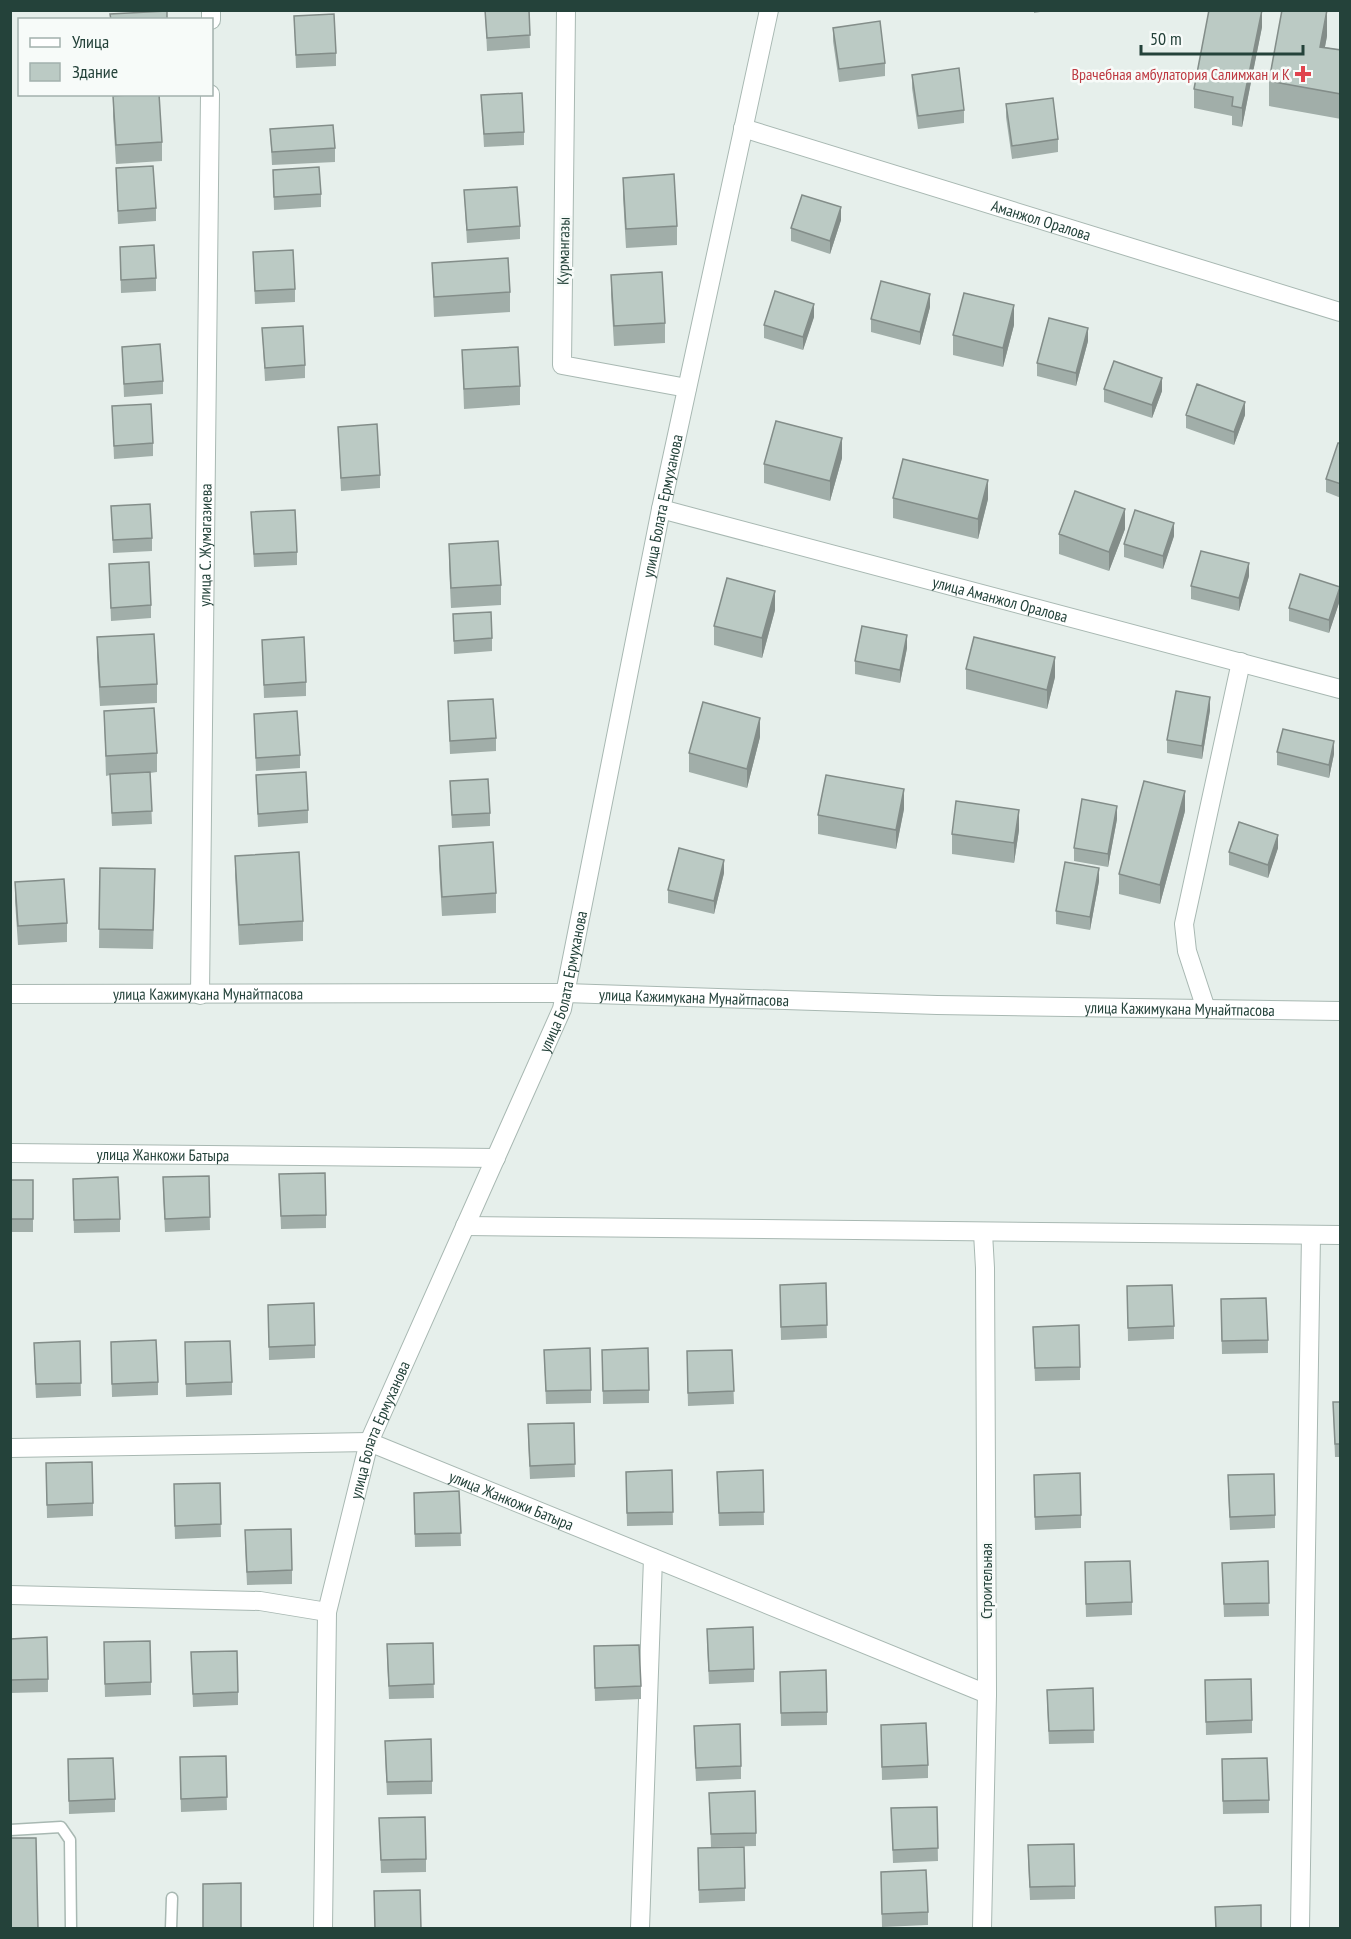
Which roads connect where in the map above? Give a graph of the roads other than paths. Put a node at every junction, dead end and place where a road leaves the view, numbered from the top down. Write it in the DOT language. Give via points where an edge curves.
graph roads {
  1 [pos="566,10"];
  2 [pos="769,10"];
  3 [pos="210,96"];
  4 [pos="743,128"];
  5 [pos="1341,312"];
  6 [pos="687,388"];
  7 [pos="661,509"];
  8 [pos="1241,663"];
  9 [pos="1341,689"];
  10 [pos="565,993"];
  11 [pos="10,994"];
  12 [pos="200,995"];
  13 [pos="1206,1009"];
  14 [pos="1341,1011"];
  15 [pos="10,1153"];
  16 [pos="496,1158"];
  17 [pos="465,1226"];
  18 [pos="983,1233"];
  19 [pos="1311,1235"];
  20 [pos="1341,1235"];
  21 [pos="369,1442"];
  22 [pos="10,1448"];
  23 [pos="653,1558"];
  24 [pos="10,1595"];
  25 [pos="327,1612"];
  26 [pos="987,1694"];
  27 [pos="10,1830"];
  28 [pos="172,1898"];
  29 [pos="71,1929"];
  30 [pos="171,1929"];
  31 [pos="323,1929"];
  32 [pos="640,1929"];
  33 [pos="982,1929"];
  34 [pos="1300,1929"];
  1 -- 6 [label="street, Курмангазы" via="562,365"];
  2 -- 4 [label="street, улица Болата Ермуханова"];
  3 -- 12 [label="street, улица С. Жумагазиева"];
  4 -- 5 [label="street, Аманжол Оралова"];
  4 -- 6 [label="street, улица Болата Ермуханова"];
  6 -- 7 [label="street, улица Болата Ермуханова"];
  7 -- 8 [label="street, улица Аманжол Оралова"];
  7 -- 10 [label="street, улица Болата Ермуханова"];
  8 -- 9 [label="street, улица Аманжол Оралова"];
  8 -- 13 [label="street" via="1184,924 1187,951"];
  10 -- 12 [label="street, улица Кажимукана Мунайтпасова"];
  10 -- 13 [label="street, улица Кажимукана Мунайтпасова"];
  10 -- 16 [label="street, улица Болата Ермуханова" via="562,1009"];
  11 -- 12 [label="street, улица Кажимукана Мунайтпасова"];
  13 -- 14 [label="street, улица Кажимукана Мунайтпасова"];
  15 -- 16 [label="street, улица Жанкожи Батыра"];
  16 -- 17 [label="street, улица Болата Ермуханова"];
  17 -- 18 [label="street"];
  17 -- 21 [label="street, улица Болата Ермуханова"];
  18 -- 19 [label="street"];
  18 -- 26 [label="street, Строительная"];
  19 -- 20 [label="street"];
  19 -- 34 [label="street"];
  21 -- 22 [label="street, улица Жанкожи Батыра"];
  21 -- 23 [label="street, улица Жанкожи Батыра"];
  21 -- 25 [label="street, улица Болата Ермуханова"];
  23 -- 26 [label="street, улица Жанкожи Батыра"];
  23 -- 32 [label="street"];
  24 -- 25 [label="street" via="260,1601"];
  25 -- 31 [label="street, улица Болата Ермуханова"];
  26 -- 33 [label="street, Строительная"];
  27 -- 29 [label="lane" via="61,1827 67,1833"];
  28 -- 30 [label="lane"];
}
